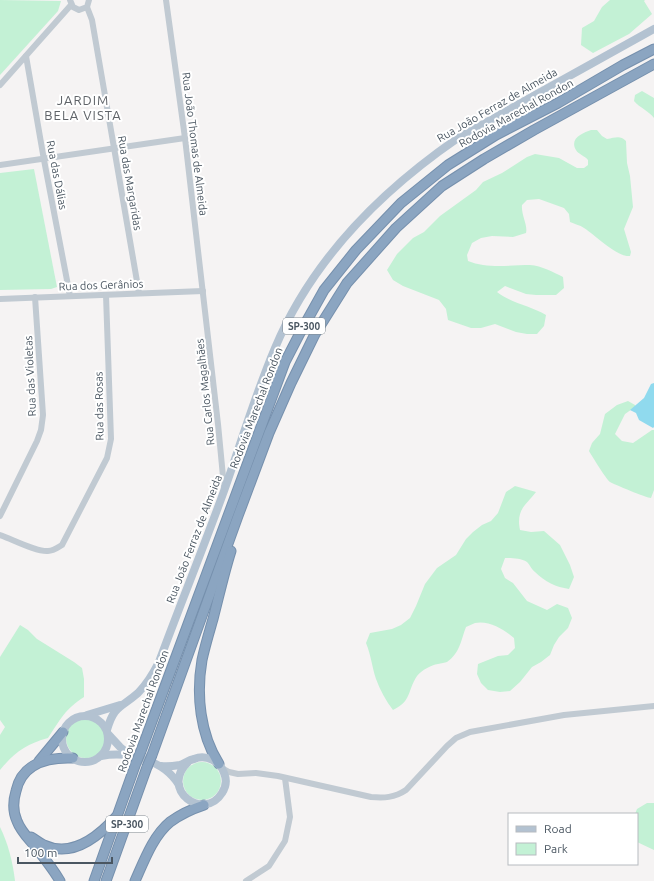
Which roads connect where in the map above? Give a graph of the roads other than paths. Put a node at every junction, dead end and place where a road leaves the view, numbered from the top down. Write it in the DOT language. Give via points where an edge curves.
graph roads {
  1 [pos="89,0"];
  2 [pos="166,0"];
  3 [pos="71,2"];
  4 [pos="87,7"];
  5 [pos="654,29"];
  6 [pos="654,49"];
  7 [pos="26,56"];
  8 [pos="654,64"];
  9 [pos="0,85"];
  10 [pos="185,138"];
  11 [pos="114,149"];
  12 [pos="44,160"];
  13 [pos="0,165"];
  14 [pos="204,291"];
  15 [pos="138,293"];
  16 [pos="106,294"];
  17 [pos="70,296"];
  18 [pos="35,297"];
  19 [pos="0,299"];
  20 [pos="224,491"];
  21 [pos="0,516"];
  22 [pos="238,516"];
  23 [pos="0,535"];
  24 [pos="121,705"];
  25 [pos="654,706"];
  26 [pos="86,716"];
  27 [pos="63,732"];
  28 [pos="108,732"];
  29 [pos="131,755"];
  30 [pos="101,756"];
  31 [pos="73,758"];
  32 [pos="38,762"];
  33 [pos="188,762"];
  34 [pos="162,766"];
  35 [pos="220,766"];
  36 [pos="238,774"];
  37 [pos="285,778"];
  38 [pos="226,782"];
  39 [pos="179,785"];
  40 [pos="204,805"];
  41 [pos="120,812"];
  42 [pos="23,832"];
  43 [pos="60,881"];
  44 [pos="94,881"];
  45 [pos="106,881"];
  46 [pos="135,881"];
  47 [pos="246,881"];
  1 -- 4 [label="street"];
  2 -- 10 [label="street, Rua João Thomas de Almeida"];
  3 -- 4 [label="street" via="73,8 79,10"];
  3 -- 7 [label="street"];
  4 -- 11 [label="street, Rua das Margaridas" via="92,20"];
  5 -- 20 [label="main road, Rua João Ferraz de Almeida" via="458,138 399,182 373,206 330,255 308,286 275,346 257,391"];
  6 -- 41 [label="highway, Rodovia Marechal Rondon / SP-300, bridge" via="496,135 448,165 401,203 356,250 324,290 285,362"];
  7 -- 9 [label="street"];
  7 -- 12 [label="street, Rua das Dálias"];
  8 -- 22 [label="highway, Rodovia Marechal Rondon / SP-300" via="534,130 442,186 391,234 347,283 315,334 291,383"];
  10 -- 11 [label="street"];
  10 -- 14 [label="street, Rua João Thomas de Almeida"];
  11 -- 12 [label="street"];
  11 -- 15 [label="street, Rua das Margaridas"];
  12 -- 13 [label="street"];
  12 -- 17 [label="street, Rua das Dálias"];
  14 -- 15 [label="street, Rua dos Gerânios"];
  14 -- 20 [label="street, Rua Carlos Magalhães"];
  15 -- 16 [label="street, Rua dos Gerânios"];
  16 -- 17 [label="street, Rua dos Gerânios"];
  16 -- 23 [label="street, Rua das Rosas" via="111,439 107,458 62,545 48,552"];
  17 -- 18 [label="street, Rua dos Gerânios"];
  18 -- 19 [label="street, Rua dos Gerânios"];
  18 -- 21 [label="street, Rua das Violetas" via="43,415 41,430"];
  20 -- 24 [label="main road, Rua João Ferraz de Almeida" via="154,673 137,694"];
  22 -- 35 [label="highway" via="201,670 203,728"];
  22 -- 45 [label="highway, Rodovia Marechal Rondon / SP-300, bridge"];
  24 -- 26 [label="main road, Rua João Ferraz de Almeida"];
  24 -- 28 [label="main road, Rua João Ferraz de Almeida" via="112,716"];
  25 -- 37 [label="street" via="564,715 470,732 456,738 406,790 397,796 371,797"];
  26 -- 27 [label="main road" via="78,716 72,720"];
  26 -- 28 [label="main road" via="98,719"];
  27 -- 31 [label="main road" via="64,747"];
  27 -- 32 [label="highway"];
  28 -- 29 [label="main road" via="120,747"];
  28 -- 30 [label="main road" via="107,746"];
  29 -- 30 [label="main road"];
  29 -- 34 [label="main road"];
  30 -- 31 [label="main road" via="84,762"];
  31 -- 32 [label="highway"];
  32 -- 42 [label="highway" via="20,780 14,797 17,821"];
  33 -- 34 [label="main road"];
  33 -- 35 [label="main road" via="200,757"];
  33 -- 39 [label="main road" via="180,772"];
  34 -- 39 [label="main road"];
  35 -- 36 [label="street" via="228,772"];
  35 -- 38 [label="main road"];
  36 -- 37 [label="street" via="256,773"];
  36 -- 38 [label="street"];
  37 -- 47 [label="street" via="290,817 285,841 269,866"];
  38 -- 40 [label="main road" via="223,793 215,801"];
  39 -- 40 [label="main road" via="185,797 191,802"];
  40 -- 46 [label="highway" via="182,815 163,829"];
  41 -- 42 [label="highway" via="103,831 81,844 61,850 43,845"];
  41 -- 44 [label="highway, Rodovia Marechal Rondon / SP-300"];
  42 -- 43 [label="highway"];
}
